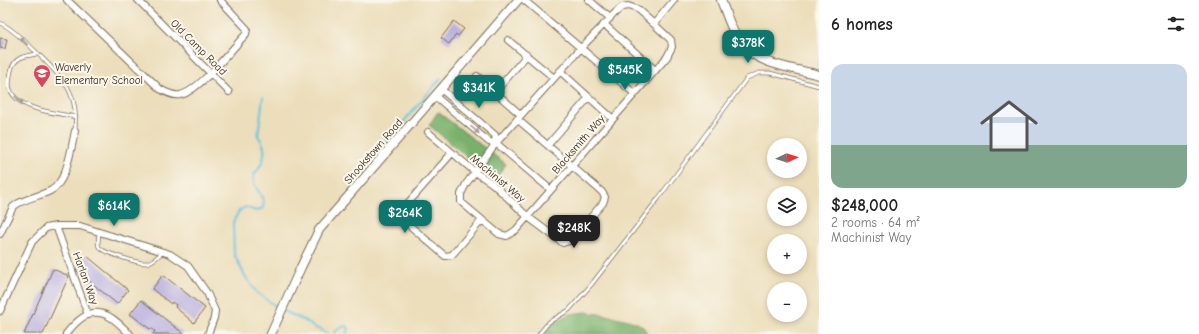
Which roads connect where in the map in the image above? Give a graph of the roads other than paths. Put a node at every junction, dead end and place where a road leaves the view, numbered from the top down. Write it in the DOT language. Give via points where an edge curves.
graph roads {
  1 [pos="67,0"];
  2 [pos="138,0"];
  3 [pos="220,0"];
  4 [pos="518,0"];
  5 [pos="524,0"];
  6 [pos="589,0"];
  7 [pos="674,0"];
  8 [pos="721,0"];
  9 [pos="610,18"];
  10 [pos="0,23"];
  11 [pos="604,24"];
  12 [pos="654,24"];
  13 [pos="508,40"];
  14 [pos="581,48"];
  15 [pos="36,54"];
  16 [pos="527,55"];
  17 [pos="655,70"];
  18 [pos="560,71"];
  19 [pos="211,72"];
  20 [pos="819,75"];
  21 [pos="477,76"];
  22 [pos="554,78"];
  23 [pos="819,86"];
  24 [pos="441,88"];
  25 [pos="230,92"];
  26 [pos="495,92"];
  27 [pos="635,94"];
  28 [pos="435,96"];
  29 [pos="588,97"];
  30 [pos="76,117"];
  31 [pos="519,117"];
  32 [pos="613,119"];
  33 [pos="75,132"];
  34 [pos="428,132"];
  35 [pos="496,143"];
  36 [pos="548,145"];
  37 [pos="452,153"];
  38 [pos="573,165"];
  39 [pos="475,172"];
  40 [pos="551,190"];
  41 [pos="528,217"];
  42 [pos="482,220"];
  43 [pos="56,226"];
  44 [pos="99,232"];
  45 [pos="0,234"];
  46 [pos="163,252"];
  47 [pos="0,310"];
  48 [pos="88,314"];
  49 [pos="66,334"];
  50 [pos="130,334"];
  51 [pos="208,334"];
  52 [pos="271,334"];
  53 [pos="539,334"];
  1 -- 19 [label="street" via="160,89 181,95 189,92"];
  2 -- 19 [label="street, Old Camp Road"];
  3 -- 19 [label="street" via="247,29 246,34"];
  4 -- 24 [label="street, Shookstown Road"];
  5 -- 14 [label="street"];
  6 -- 9 [label="street"];
  7 -- 12 [label="street"];
  8 -- 20 [label="street" via="739,42 751,54 775,64"];
  9 -- 11 [label="street, Blacksmith Way"];
  9 -- 12 [label="street, Blacksmith Way" via="622,7 628,6 637,9"];
  15 -- 10 [label="lane, one-way" via="15,33"];
  11 -- 14 [label="street, Blacksmith Way"];
  11 -- 17 [label="street"];
  12 -- 17 [label="street, Blacksmith Way" via="671,40 672,47"];
  13 -- 16 [label="street"];
  14 -- 18 [label="street, Blacksmith Way"];
  14 -- 27 [label="street"];
  15 -- 30 [label="lane" via="66,84 74,103"];
  15 -- 30 [label="lane, one-way" via="21,56 12,65 9,84 16,99 27,106"];
  16 -- 22 [label="street"];
  16 -- 26 [label="street"];
  17 -- 27 [label="street, Blacksmith Way"];
  18 -- 22 [label="street, Blacksmith Way"];
  18 -- 29 [label="street"];
  19 -- 25 [label="street, Old Camp Road"];
  21 -- 26 [label="street, Machinist Way"];
  22 -- 31 [label="street, Blacksmith Way"];
  23 -- 53 [label="lane" via="770,73 759,73 747,78 591,285 569,310 549,322"];
  24 -- 28 [label="street, Shookstown Road"];
  24 -- 35 [label="street" via="495,135"];
  26 -- 31 [label="street, Machinist Way"];
  27 -- 32 [label="street, Blacksmith Way"];
  28 -- 35 [label="street, one-way" via="489,142"];
  28 -- 52 [label="street, Shookstown Road" via="319,230"];
  29 -- 32 [label="street"];
  29 -- 36 [label="street"];
  30 -- 33 [label="lane"];
  31 -- 35 [label="street, Blacksmith Way"];
  31 -- 36 [label="street, Machinist Way"];
  32 -- 38 [label="street, Blacksmith Way"];
  33 -- 45 [label="street" via="60,182 51,190 13,207"];
  34 -- 37 [label="street, Machinist Way"];
  35 -- 39 [label="street, Blacksmith Way"];
  35 -- 40 [label="street"];
  36 -- 38 [label="street, Machinist Way"];
  37 -- 39 [label="street, Machinist Way"];
  37 -- 42 [label="street" via="401,211 401,218 445,256 452,255"];
  38 -- 40 [label="street, Blacksmith Way"];
  38 -- 41 [label="street, Machinist Way" via="605,197 603,203 580,230 571,240 563,243"];
  39 -- 41 [label="street, Machinist Way" via="493,184"];
  39 -- 42 [label="street, Blacksmith Way" via="460,198"];
  40 -- 41 [label="street, Blacksmith Way"];
  41 -- 42 [label="street, Blacksmith Way" via="507,236 499,234"];
  43 -- 44 [label="street" via="80,226"];
  43 -- 47 [label="street" via="46,228 32,242"];
  43 -- 48 [label="street, Harlan Way"];
  44 -- 46 [label="street"];
  44 -- 46 [label="lane" via="99,247 105,252 143,263 153,260"];
  46 -- 51 [label="street" via="188,266 207,293 215,311"];
  48 -- 49 [label="street, Harlan Way" via="74,324"];
  48 -- 50 [label="street, Harlan Way" via="99,312 111,317"];
}
